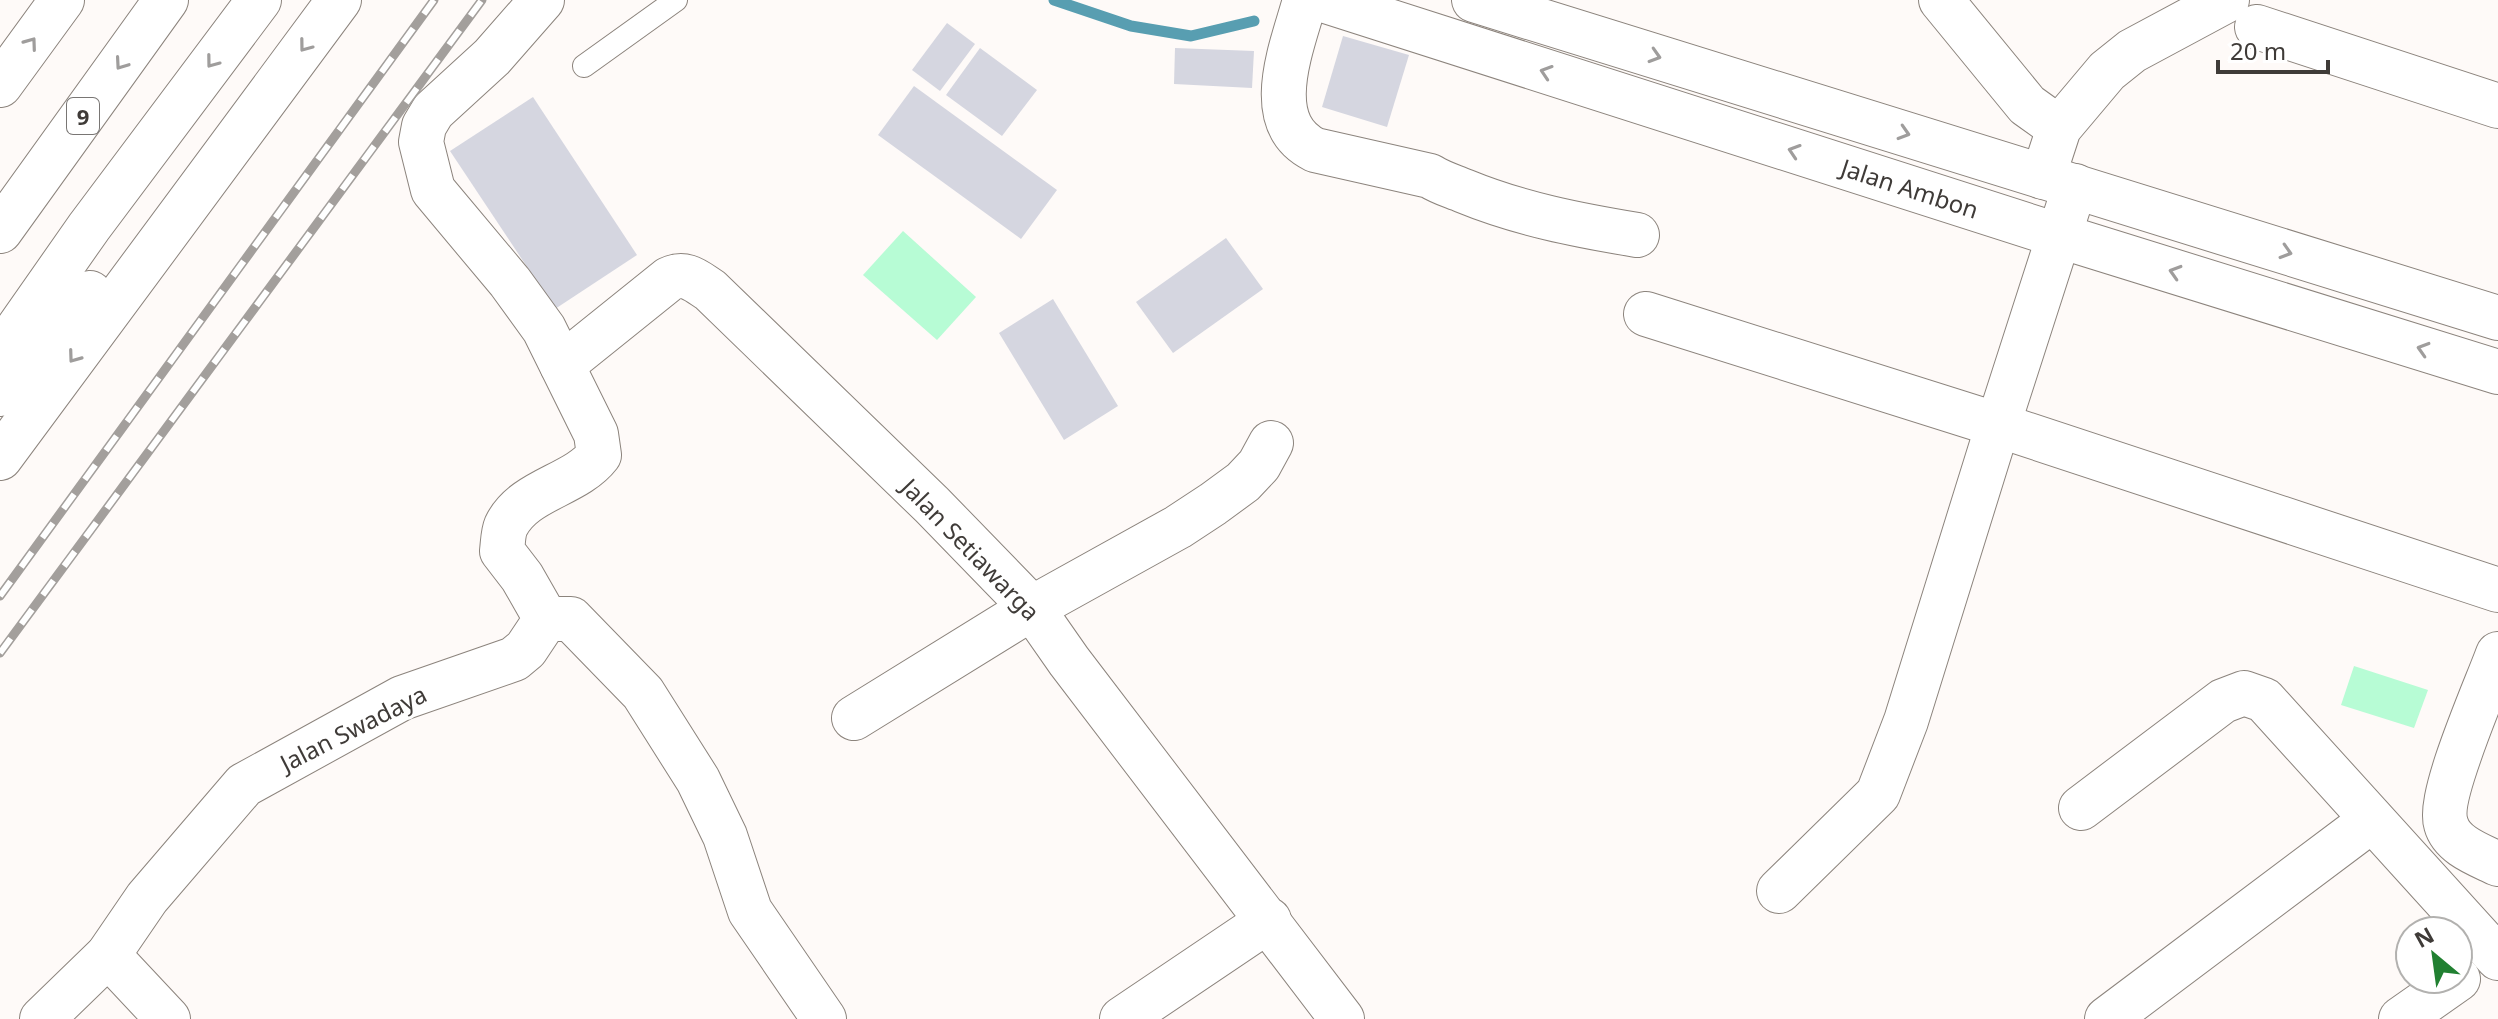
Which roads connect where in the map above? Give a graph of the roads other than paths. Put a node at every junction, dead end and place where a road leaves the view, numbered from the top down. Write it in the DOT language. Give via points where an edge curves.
graph roads {
  1 [pos="62,0"];
  2 [pos="166,0"];
  3 [pos="259,0"];
  4 [pos="339,0"];
  5 [pos="542,0"];
  6 [pos="676,0"];
  7 [pos="1305,0"];
  8 [pos="1323,0"];
  9 [pos="1474,0"];
  10 [pos="1941,0"];
  11 [pos="2242,14"];
  12 [pos="584,66"];
  13 [pos="0,85"];
  14 [pos="270,92"];
  15 [pos="2498,106"];
  16 [pos="2059,128"];
  17 [pos="2059,182"];
  18 [pos="0,231"];
  19 [pos="1637,235"];
  20 [pos="2060,236"];
  21 [pos="1646,314"];
  22 [pos="2498,318"];
  23 [pos="0,354"];
  24 [pos="562,365"];
  25 [pos="2498,372"];
  26 [pos="0,394"];
  27 [pos="1998,425"];
  28 [pos="1271,443"];
  29 [pos="0,458"];
  30 [pos="2498,590"];
  31 [pos="1032,608"];
  32 [pos="546,619"];
  33 [pos="2498,654"];
  34 [pos="854,718"];
  35 [pos="2081,808"];
  36 [pos="2372,820"];
  37 [pos="2498,864"];
  38 [pos="1779,891"];
  39 [pos="1269,920"];
  40 [pos="108,955"];
  41 [pos="2496,955"];
  42 [pos="2474,969"];
  43 [pos="2435,995"];
  44 [pos="42,1019"];
  45 [pos="168,1019"];
  46 [pos="824,1019"];
  47 [pos="1122,1019"];
  48 [pos="1342,1019"];
  49 [pos="2107,1019"];
  50 [pos="2401,1019"];
  13 -- 1 [label="main road, one-way"];
  2 -- 18 [label="main road, 9, one-way"];
  3 -- 23 [label="main road, one-way"];
  4 -- 14 [label="main road, one-way"];
  5 -- 24 [label="main road" via="492,57 433,111 421,142 433,190 510,282"];
  6 -- 12 [label="lane"];
  7 -- 19 [label="main road" via="1283,80 1287,113 1301,142 1315,150 1430,176 1486,201 1556,221"];
  20 -- 8 [label="main road, Jalan Ambon, one-way"];
  9 -- 17 [label="main road, Jalan Ambon, one-way"];
  10 -- 16 [label="main road" via="2027,105"];
  11 -- 15 [label="main road"];
  11 -- 16 [label="main road" via="2132,51 2107,71"];
  14 -- 26 [label="main road"];
  14 -- 29 [label="main road, one-way"];
  16 -- 17 [label="main road"];
  17 -- 20 [label="main road"];
  17 -- 22 [label="main road, Jalan Ambon, one-way"];
  25 -- 20 [label="main road, Jalan Ambon, one-way"];
  20 -- 27 [label="main road"];
  21 -- 27 [label="main road"];
  24 -- 31 [label="main road, Jalan Setiawarga" via="669,279 688,276 710,290"];
  24 -- 32 [label="main road" via="596,434 599,455 588,468 523,504 505,527 502,551"];
  27 -- 30 [label="main road"];
  27 -- 38 [label="main road" via="1906,721 1878,794"];
  28 -- 31 [label="main road" via="1243,482 1213,504"];
  31 -- 34 [label="main road"];
  31 -- 39 [label="main road, Jalan Setiawarga"];
  32 -- 40 [label="main road, Jalan Swadaya" via="514,659 402,698 244,785 147,898"];
  32 -- 46 [label="main road" via="571,619 643,693 712,804 750,911"];
  33 -- 37 [label="main road" via="2445,797 2446,824 2459,844"];
  35 -- 36 [label="main road" via="2223,701 2244,693 2264,700"];
  36 -- 41 [label="main road"];
  36 -- 49 [label="main road"];
  39 -- 47 [label="main road"];
  39 -- 48 [label="main road, Jalan Setiawarga"];
  40 -- 44 [label="main road, Jalan Swadaya"];
  40 -- 45 [label="main road"];
  41 -- 42 [label="main road"];
  43 -- 50 [label="main road"];
}
